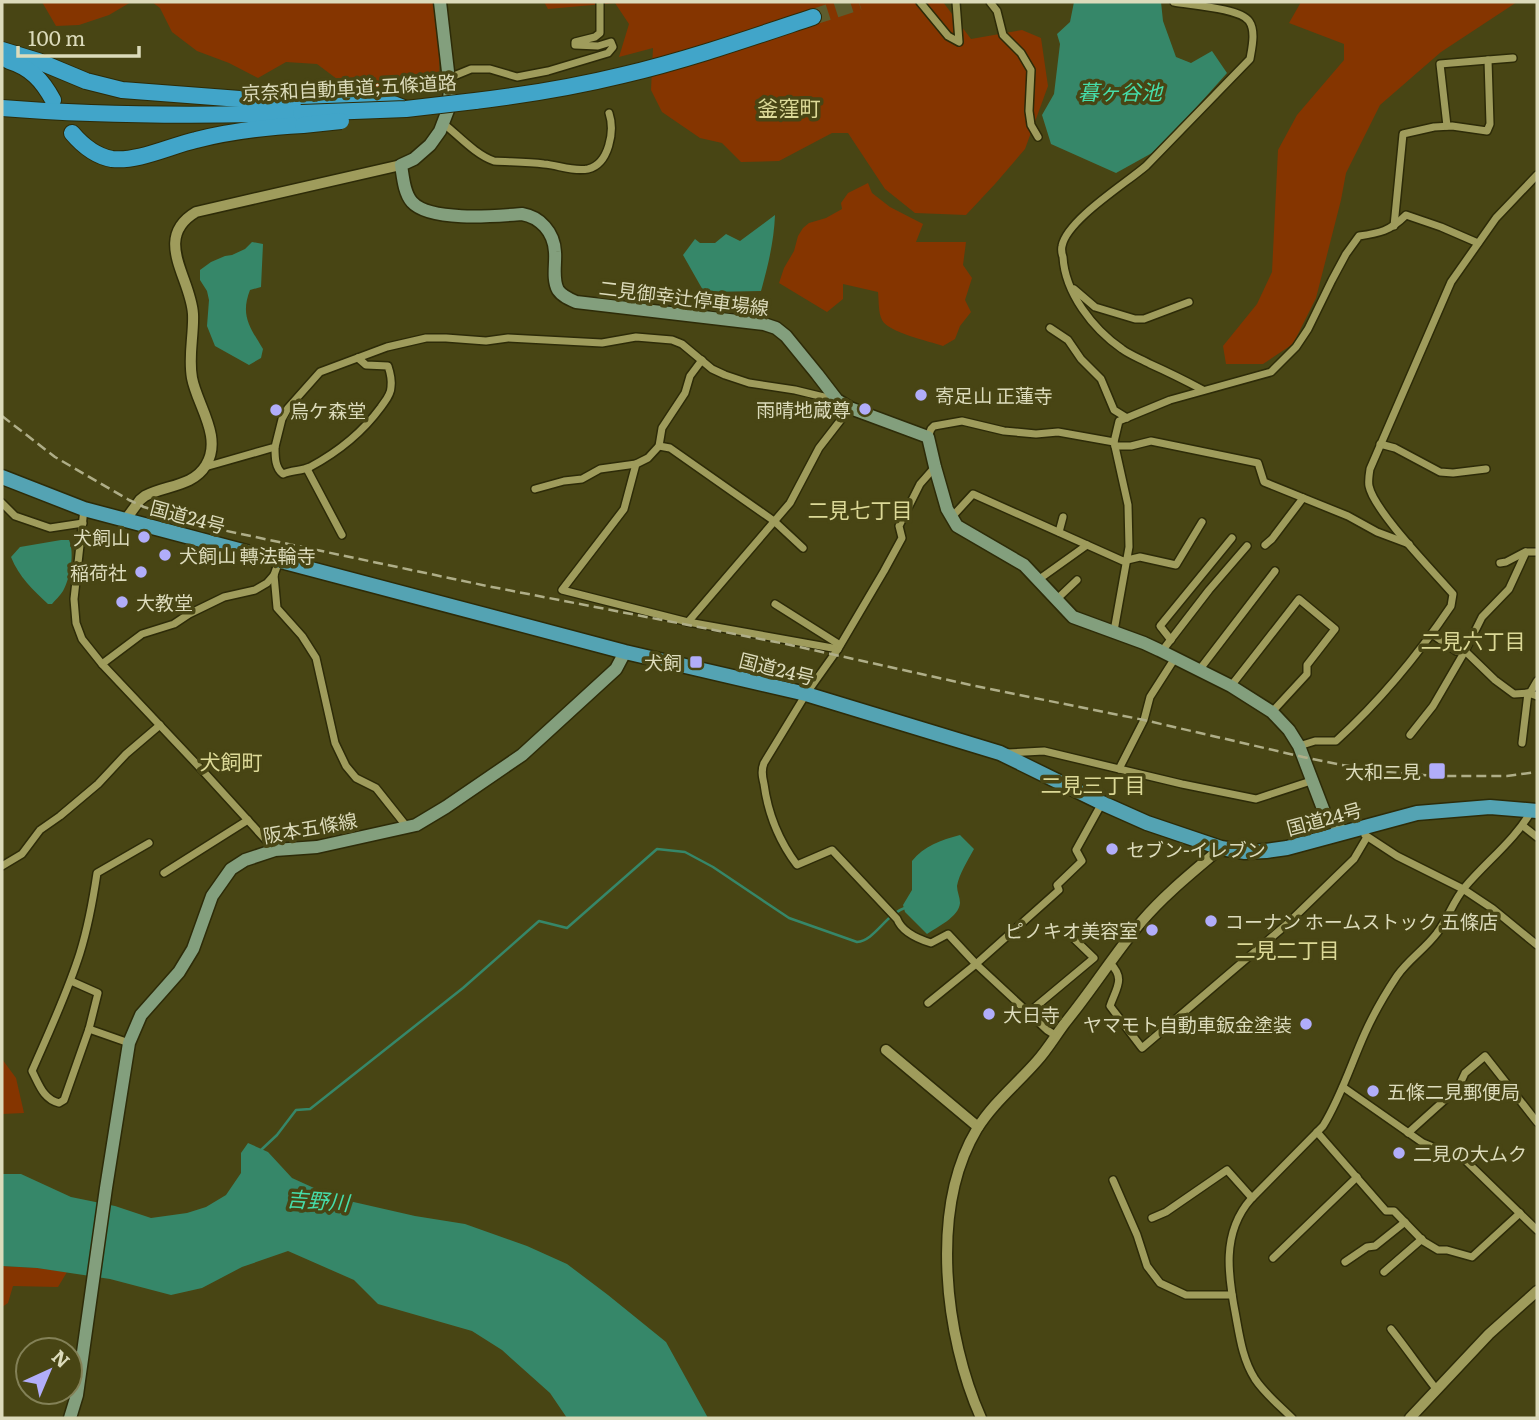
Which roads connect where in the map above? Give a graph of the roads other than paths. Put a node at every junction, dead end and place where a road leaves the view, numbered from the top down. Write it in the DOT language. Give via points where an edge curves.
graph roads {
  1 [pos="440,2"];
  2 [pos="600,2"];
  3 [pos="920,2"];
  4 [pos="956,2"];
  5 [pos="990,2"];
  6 [pos="1174,2"];
  7 [pos="813,17"];
  8 [pos="2,50"];
  9 [pos="2,58"];
  10 [pos="1513,58"];
  11 [pos="1488,60"];
  12 [pos="449,78"];
  13 [pos="53,100"];
  14 [pos="468,102"];
  15 [pos="2,108"];
  16 [pos="302,113"];
  17 [pos="609,113"];
  18 [pos="444,124"];
  19 [pos="1447,126"];
  20 [pos="72,134"];
  21 [pos="1038,137"];
  22 [pos="401,165"];
  23 [pos="1537,175"];
  24 [pos="1394,226"];
  25 [pos="1478,243"];
  26 [pos="1069,284"];
  27 [pos="1189,302"];
  28 [pos="1050,328"];
  29 [pos="358,358"];
  30 [pos="702,360"];
  31 [pos="1204,391"];
  32 [pos="837,400"];
  33 [pos="850,408"];
  34 [pos="1127,418"];
  35 [pos="928,437"];
  36 [pos="1114,444"];
  37 [pos="1380,444"];
  38 [pos="659,446"];
  39 [pos="275,447"];
  40 [pos="636,464"];
  41 [pos="205,467"];
  42 [pos="934,467"];
  43 [pos="306,469"];
  44 [pos="1486,469"];
  45 [pos="2,477"];
  46 [pos="536,489"];
  47 [pos="1303,498"];
  48 [pos="2,503"];
  49 [pos="84,516"];
  50 [pos="1063,517"];
  51 [pos="951,518"];
  52 [pos="126,519"];
  53 [pos="774,521"];
  54 [pos="1202,522"];
  55 [pos="1059,532"];
  56 [pos="342,535"];
  57 [pos="1232,538"];
  58 [pos="1410,544"];
  59 [pos="1087,545"];
  60 [pos="1265,545"];
  61 [pos="1247,546"];
  62 [pos="803,548"];
  63 [pos="1526,552"];
  64 [pos="1537,552"];
  65 [pos="1128,559"];
  66 [pos="280,561"];
  67 [pos="1500,563"];
  68 [pos="1275,571"];
  69 [pos="274,575"];
  70 [pos="1038,580"];
  71 [pos="1077,580"];
  72 [pos="1057,598"];
  73 [pos="775,604"];
  74 [pos="688,622"];
  75 [pos="1114,631"];
  76 [pos="1432,634"];
  77 [pos="1171,640"];
  78 [pos="839,647"];
  79 [pos="1162,651"];
  80 [pos="1465,651"];
  81 [pos="625,652"];
  82 [pos="1175,658"];
  83 [pos="102,664"];
  84 [pos="1200,669"];
  85 [pos="1537,681"];
  86 [pos="1231,686"];
  87 [pos="806,694"];
  88 [pos="1532,694"];
  89 [pos="1272,712"];
  90 [pos="160,726"];
  91 [pos="1409,735"];
  92 [pos="1522,743"];
  93 [pos="1299,746"];
  94 [pos="1000,753"];
  95 [pos="1119,769"];
  96 [pos="1311,781"];
  97 [pos="1102,803"];
  98 [pos="1534,811"];
  99 [pos="248,820"];
  100 [pos="1523,826"];
  101 [pos="407,827"];
  102 [pos="1355,833"];
  103 [pos="1537,837"];
  104 [pos="149,844"];
  105 [pos="1220,848"];
  106 [pos="275,850"];
  107 [pos="2,866"];
  108 [pos="164,873"];
  109 [pos="1463,890"];
  110 [pos="1066,932"];
  111 [pos="1537,945"];
  112 [pos="1110,963"];
  113 [pos="976,964"];
  114 [pos="71,981"];
  115 [pos="928,1003"];
  116 [pos="1028,1013"];
  117 [pos="89,1029"];
  118 [pos="1055,1035"];
  119 [pos="130,1043"];
  120 [pos="886,1050"];
  121 [pos="1343,1087"];
  122 [pos="1537,1122"];
  123 [pos="978,1127"];
  124 [pos="1317,1132"];
  125 [pos="1408,1133"];
  126 [pos="1357,1177"];
  127 [pos="1113,1180"];
  128 [pos="1252,1198"];
  129 [pos="1520,1213"];
  130 [pos="1152,1218"];
  131 [pos="1405,1222"];
  132 [pos="1537,1230"];
  133 [pos="1422,1239"];
  134 [pos="1273,1258"];
  135 [pos="1345,1262"];
  136 [pos="1384,1272"];
  137 [pos="1232,1295"];
  138 [pos="1535,1297"];
  139 [pos="1391,1329"];
  140 [pos="1437,1390"];
  141 [pos="74,1415"];
  142 [pos="981,1418"];
  143 [pos="1292,1418"];
  144 [pos="1410,1418"];
  1 -- 12 [label="main road"];
  2 -- 12 [label="street" via="600,33 575,45 611,42 608,53 517,77 471,69"];
  3 -- 4 [label="street" via="948,36 959,42"];
  5 -- 21 [label="street" via="1003,35 1031,70 1031,125"];
  6 -- 26 [label="street" via="1240,14 1249,21 1254,38 1250,58 1146,166 1097,203 1072,229 1062,246"];
  7 -- 14 [label="highway, 京奈和自動車道;五條道路" via="622,75"];
  8 -- 16 [label="highway" via="122,90 240,99"];
  9 -- 13 [label="highway" via="32,71"];
  10 -- 11 [label="street"];
  11 -- 19 [label="street" via="1440,64"];
  11 -- 19 [label="street" via="1487,131"];
  12 -- 18 [label="main road"];
  14 -- 16 [label="highway, 京奈和自動車道;五條道路, bridge"];
  14 -- 16 [label="highway, bridge" via="428,111"];
  15 -- 16 [label="highway, 京奈和自動車道;五條道路" via="78,113"];
  16 -- 20 [label="highway" via="275,127 185,142 121,159 94,152"];
  17 -- 18 [label="street" via="611,143 605,155 592,169 580,170 494,161"];
  18 -- 22 [label="main road" via="423,152"];
  19 -- 24 [label="street" via="1403,134"];
  22 -- 32 [label="main road, 二見御幸辻停車場線" via="410,199 427,211 467,216 522,214 538,220 554,243 555,279 566,297 776,328"];
  22 -- 41 [label="street" via="196,212 184,222 177,235 176,258 193,313 192,378 211,439"];
  23 -- 25 [label="street"];
  24 -- 25 [label="street" via="1406,215"];
  24 -- 31 [label="street" via="1359,236 1308,330 1271,372"];
  25 -- 37 [label="street" via="1451,282"];
  26 -- 27 [label="street" via="1095,307 1135,319"];
  26 -- 31 [label="street" via="1084,310 1124,351"];
  28 -- 34 [label="street" via="1068,341 1101,379 1114,411"];
  29 -- 30 [label="street" via="426,338 601,343 636,337 672,340"];
  29 -- 39 [label="street" via="320,372 310,382 288,408"];
  29 -- 43 [label="street" via="366,365 388,366 388,397 368,424 342,447"];
  30 -- 32 [label="street" via="725,375 750,383"];
  30 -- 38 [label="street" via="662,428"];
  31 -- 34 [label="street"];
  32 -- 33 [label="main road, 二見御幸辻停車場線"];
  33 -- 35 [label="main road, 二見御幸辻停車場線"];
  33 -- 53 [label="street"];
  34 -- 36 [label="street" via="1119,421"];
  35 -- 36 [label="street" via="934,426 962,421 1004,431 1058,432"];
  35 -- 42 [label="main road"];
  36 -- 47 [label="street" via="1151,441 1258,463 1264,482"];
  36 -- 65 [label="street" via="1128,505"];
  37 -- 44 [label="street" via="1440,472"];
  37 -- 58 [label="street" via="1368,485 1387,518"];
  38 -- 40 [label="street"];
  38 -- 53 [label="street" via="670,448"];
  39 -- 41 [label="street"];
  39 -- 43 [label="street" via="280,472"];
  40 -- 46 [label="street" via="600,469 582,479"];
  40 -- 74 [label="street" via="624,509 562,590"];
  41 -- 52 [label="street" via="183,483 145,496"];
  42 -- 51 [label="main road"];
  42 -- 78 [label="street" via="899,526 902,538"];
  43 -- 56 [label="street"];
  45 -- 49 [label="highway, 国道24号"];
  47 -- 58 [label="street"];
  47 -- 60 [label="street"];
  48 -- 49 [label="street" via="15,516 50,528"];
  49 -- 52 [label="highway, 国道24号"];
  49 -- 83 [label="street" via="74,599 76,623 82,639"];
  50 -- 55 [label="street"];
  51 -- 55 [label="street" via="973,494"];
  51 -- 70 [label="main road" via="963,530 1024,565"];
  52 -- 66 [label="highway, 国道24号"];
  53 -- 62 [label="street"];
  53 -- 74 [label="street"];
  54 -- 65 [label="street" via="1176,565 1140,556"];
  55 -- 59 [label="street"];
  57 -- 77 [label="street" via="1160,626"];
  58 -- 76 [label="street" via="1453,594 1451,606"];
  59 -- 65 [label="street" via="1123,561"];
  59 -- 70 [label="street"];
  61 -- 77 [label="street"];
  63 -- 64 [label="street"];
  63 -- 67 [label="street"];
  63 -- 80 [label="street" via="1509,589 1482,617"];
  65 -- 75 [label="street"];
  66 -- 69 [label="street"];
  66 -- 81 [label="highway, 国道24号"];
  68 -- 84 [label="street"];
  69 -- 83 [label="street" via="255,590 224,597 174,624 142,634"];
  69 -- 101 [label="street" via="277,608 316,659 335,743 346,766 356,778 376,788"];
  70 -- 72 [label="main road"];
  71 -- 72 [label="street"];
  72 -- 75 [label="main road" via="1073,617"];
  73 -- 78 [label="street"];
  74 -- 78 [label="street"];
  75 -- 79 [label="main road"];
  76 -- 80 [label="street" via="1456,651"];
  76 -- 93 [label="street" via="1402,674 1336,741"];
  77 -- 79 [label="street"];
  78 -- 87 [label="street"];
  79 -- 82 [label="main road"];
  80 -- 88 [label="street" via="1514,694"];
  80 -- 91 [label="street" via="1433,706"];
  81 -- 87 [label="highway, 国道24号"];
  81 -- 101 [label="main road, 阪本五條線" via="615,669 522,755 446,807"];
  82 -- 84 [label="main road"];
  82 -- 95 [label="street" via="1150,697 1144,720"];
  83 -- 90 [label="street"];
  84 -- 86 [label="main road"];
  85 -- 88 [label="street"];
  86 -- 89 [label="main road"];
  86 -- 89 [label="street" via="1299,599 1335,629 1307,665 1307,674"];
  87 -- 94 [label="highway, 国道24号"];
  87 -- 113 [label="street" via="762,770 774,826 797,865 832,850 900,926 932,943 948,934"];
  88 -- 92 [label="street"];
  89 -- 93 [label="main road"];
  90 -- 99 [label="street"];
  90 -- 107 [label="street" via="40,830 22,854"];
  93 -- 96 [label="main road"];
  94 -- 95 [label="street" via="1044,751"];
  94 -- 97 [label="highway, 国道24号"];
  95 -- 96 [label="street" via="1256,799"];
  96 -- 102 [label="main road" via="1325,814"];
  97 -- 105 [label="highway, 国道24号"];
  97 -- 113 [label="street" via="1076,850 1082,861 1057,885 1059,890"];
  98 -- 100 [label="street"];
  98 -- 102 [label="highway, 国道24号" via="1490,807 1418,813"];
  99 -- 106 [label="street"];
  99 -- 108 [label="street"];
  100 -- 103 [label="street"];
  100 -- 109 [label="street"];
  101 -- 106 [label="main road, 阪本五條線" via="317,847"];
  102 -- 105 [label="highway, 国道24号" via="1266,851"];
  102 -- 109 [label="street"];
  102 -- 112 [label="street" via="1354,859 1286,925 1142,1048 1110,1006 1120,978"];
  104 -- 114 [label="street" via="97,873"];
  105 -- 112 [label="street" via="1143,919"];
  106 -- 119 [label="main road, 阪本五條線" via="231,869 212,895 192,949 141,1015"];
  109 -- 111 [label="street"];
  109 -- 121 [label="street" via="1440,930 1399,973 1384,997"];
  110 -- 116 [label="street" via="1094,958"];
  112 -- 118 [label="street"];
  113 -- 115 [label="street"];
  113 -- 116 [label="street"];
  114 -- 117 [label="street" via="98,993"];
  114 -- 117 [label="street" via="32,1070 50,1101 64,1100"];
  116 -- 118 [label="street"];
  117 -- 119 [label="street"];
  118 -- 123 [label="street" via="1039,1060"];
  119 -- 141 [label="main road, 阪本五條線"];
  120 -- 123 [label="street"];
  121 -- 124 [label="street"];
  121 -- 125 [label="street"];
  122 -- 125 [label="street" via="1485,1056 1465,1073 1458,1088"];
  123 -- 142 [label="street" via="953,1193 947,1273 961,1359"];
  124 -- 126 [label="street"];
  124 -- 128 [label="street"];
  125 -- 129 [label="street" via="1465,1160"];
  126 -- 131 [label="street" via="1386,1211 1394,1211"];
  126 -- 134 [label="street"];
  127 -- 137 [label="street" via="1147,1266 1160,1283 1186,1296"];
  128 -- 130 [label="street" via="1227,1170"];
  128 -- 137 [label="street" via="1241,1210 1230,1245"];
  129 -- 132 [label="street"];
  129 -- 133 [label="street" via="1472,1257 1438,1250"];
  131 -- 133 [label="street"];
  131 -- 135 [label="street"];
  133 -- 136 [label="street"];
  137 -- 143 [label="street" via="1242,1350 1254,1378"];
  138 -- 140 [label="street" via="1489,1335"];
  139 -- 140 [label="street"];
  140 -- 144 [label="street"];
}
